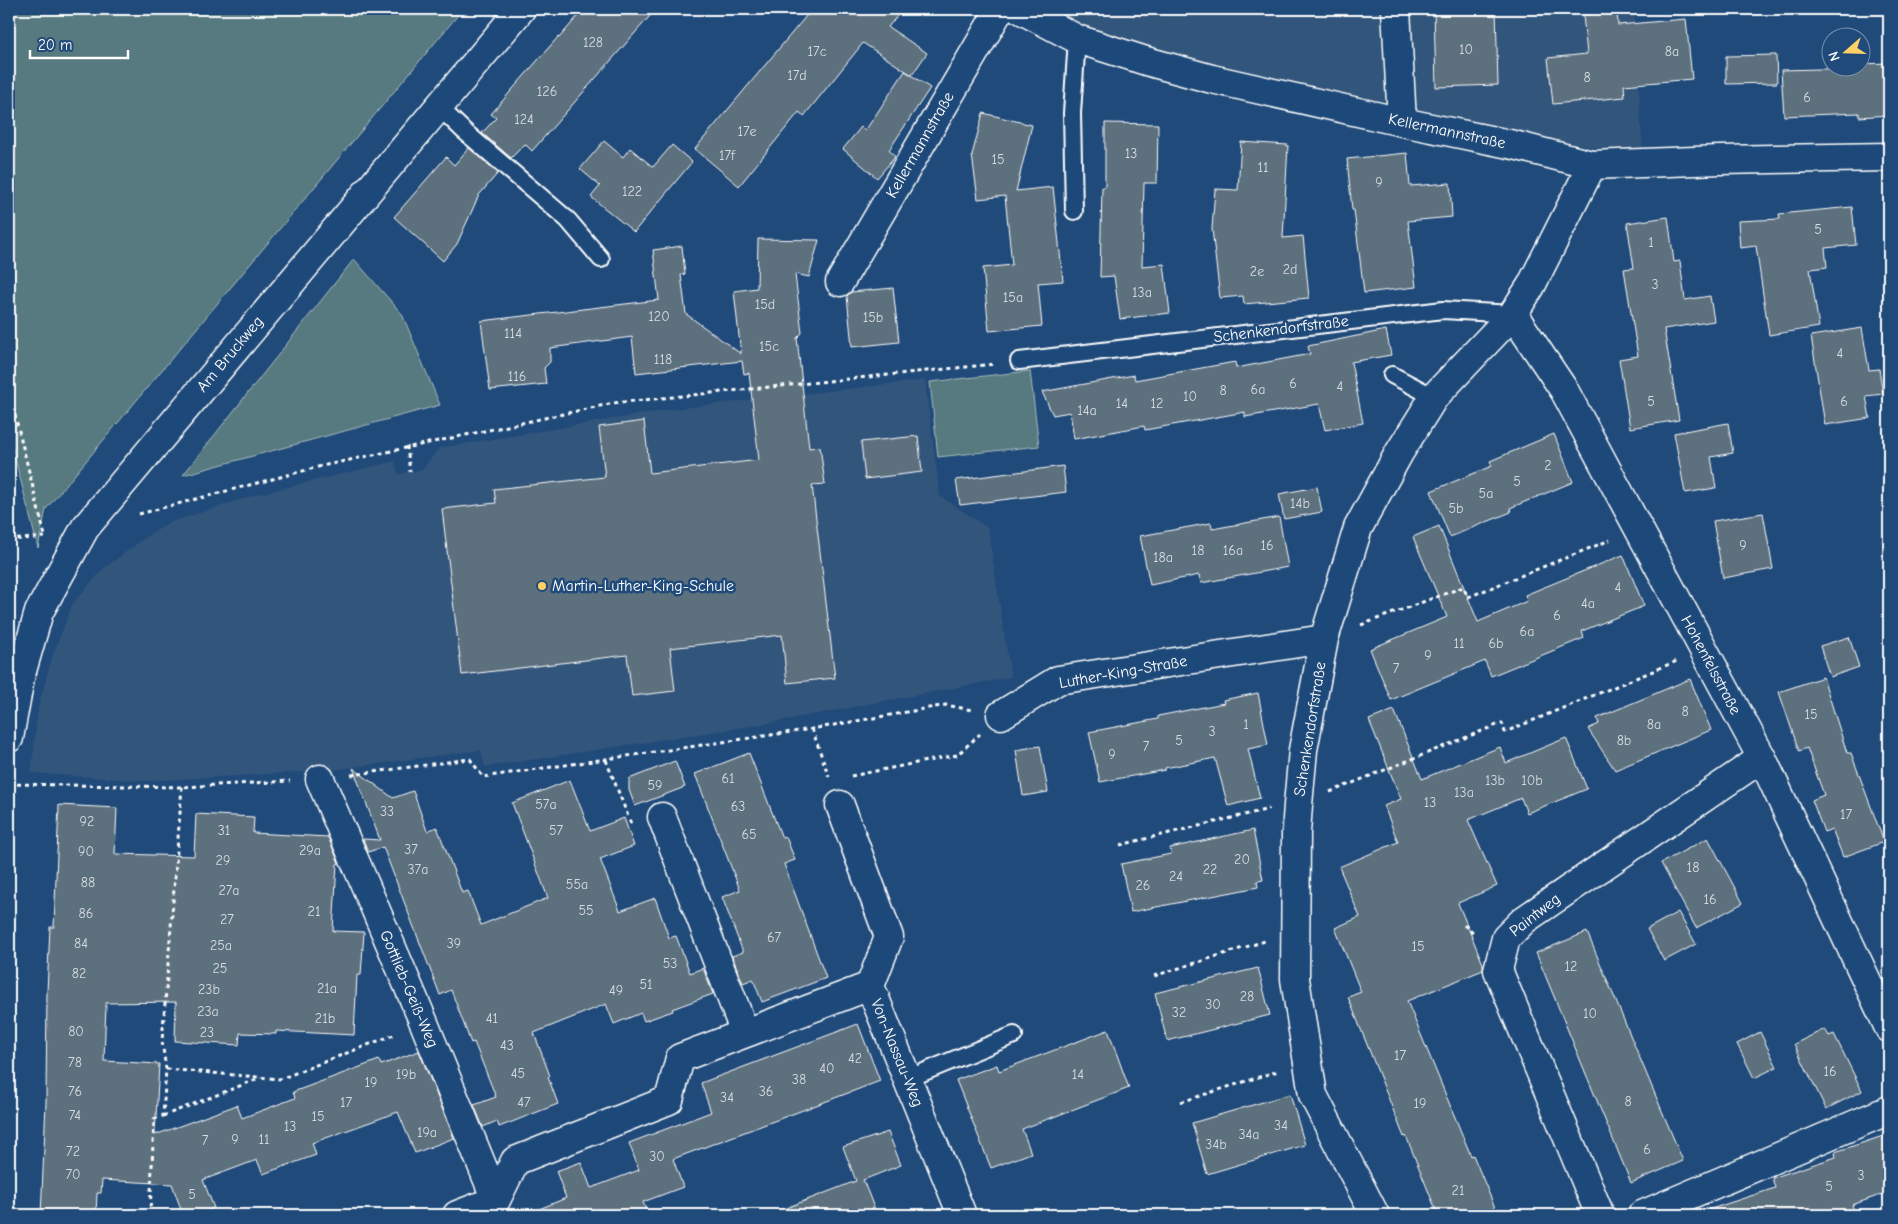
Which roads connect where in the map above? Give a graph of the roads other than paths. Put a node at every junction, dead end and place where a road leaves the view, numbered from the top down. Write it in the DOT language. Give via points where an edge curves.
graph roads {
  1 [pos="521,9"];
  2 [pos="1000,9"];
  3 [pos="1020,9"];
  4 [pos="1396,9"];
  5 [pos="1077,39"];
  6 [pos="439,107"];
  7 [pos="1402,122"];
  8 [pos="1889,157"];
  9 [pos="1592,165"];
  10 [pos="1074,211"];
  11 [pos="601,259"];
  12 [pos="840,282"];
  13 [pos="1513,314"];
  14 [pos="1019,361"];
  15 [pos="1392,375"];
  16 [pos="1434,397"];
  17 [pos="1324,639"];
  18 [pos="1000,715"];
  19 [pos="9,738"];
  20 [pos="1762,758"];
  21 [pos="320,779"];
  22 [pos="840,805"];
  23 [pos="662,816"];
  24 [pos="870,986"];
  25 [pos="1889,1028"];
  26 [pos="745,1033"];
  27 [pos="1014,1035"];
  28 [pos="907,1078"];
  29 [pos="1889,1110"];
  30 [pos="496,1200"];
  31 [pos="457,1215"];
  32 [pos="962,1215"];
  33 [pos="1375,1215"];
  34 [pos="1600,1215"];
  35 [pos="1642,1215"];
  1 -- 6 [label="street, Am Bruckweg"];
  2 -- 12 [label="street, Kellermannstraße"];
  3 -- 5 [label="street, Kellermannstraße"];
  4 -- 7 [label="street"];
  5 -- 7 [label="street, Kellermannstraße" via="1212,79"];
  5 -- 10 [label="lane" via="1072,113"];
  6 -- 11 [label="lane" via="568,220"];
  6 -- 19 [label="street, Am Bruckweg" via="85,528 39,612 20,678"];
  7 -- 9 [label="street, Kellermannstraße"];
  8 -- 9 [label="street, Kellermannstraße"];
  9 -- 13 [label="street, Schenkendorfstraße" via="1531,286"];
  13 -- 14 [label="lane, Schenkendorfstraße" via="1443,310"];
  13 -- 16 [label="street, Schenkendorfstraße"];
  13 -- 20 [label="street, Hohenfelsstraße" via="1564,390"];
  15 -- 16 [label="lane"];
  16 -- 17 [label="street, Schenkendorfstraße" via="1358,528"];
  17 -- 18 [label="street, Luther-King-Straße" via="1058,680"];
  17 -- 33 [label="street, Schenkendorfstraße" via="1303,750 1298,805 1295,979 1313,1095"];
  20 -- 25 [label="street, Hohenfelsstraße"];
  20 -- 34 [label="street, Paintweg" via="1524,920 1506,938 1498,970"];
  21 -- 30 [label="street, Gottlieb-Geiß-Weg"];
  22 -- 24 [label="street, Von-Nassau-Weg" via="889,937"];
  23 -- 26 [label="street"];
  24 -- 26 [label="street"];
  24 -- 28 [label="street, Von-Nassau-Weg"];
  26 -- 30 [label="street" via="680,1058 670,1100 515,1161"];
  27 -- 28 [label="lane"];
  28 -- 32 [label="street, Von-Nassau-Weg"];
  29 -- 35 [label="street"];
  30 -- 31 [label="street"];
}
